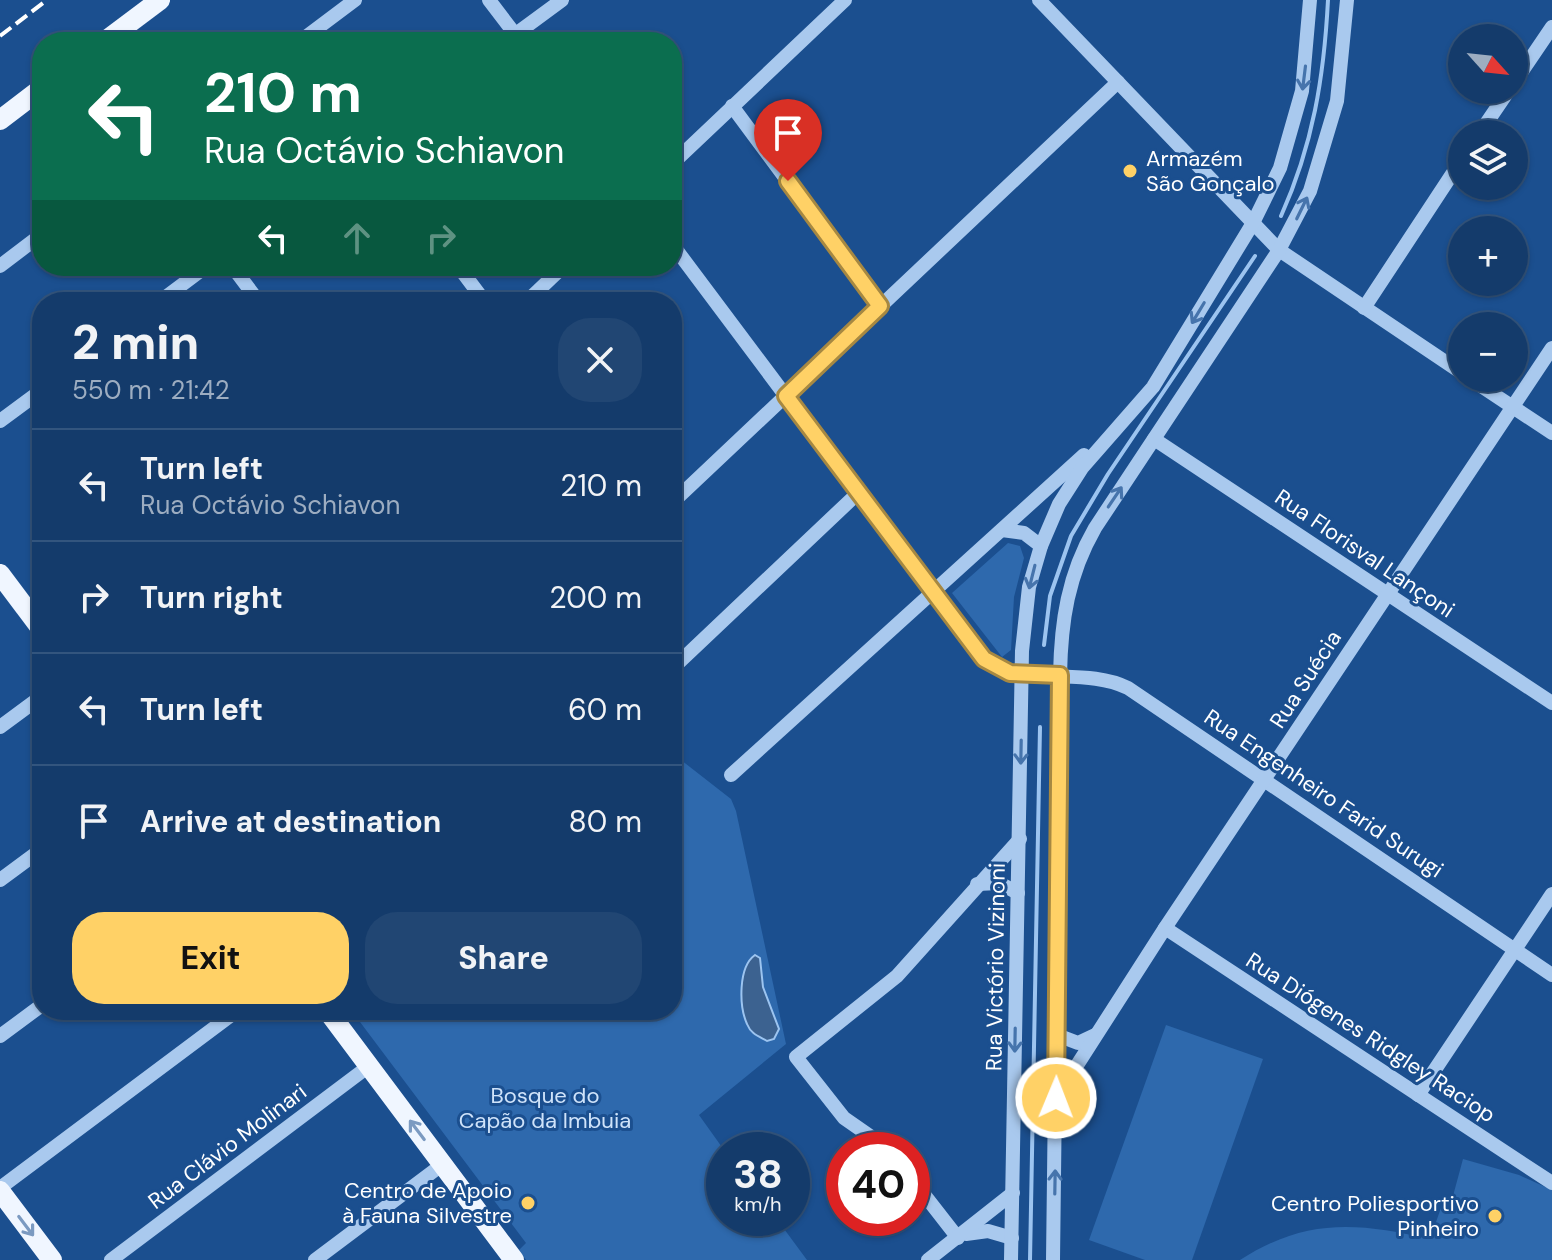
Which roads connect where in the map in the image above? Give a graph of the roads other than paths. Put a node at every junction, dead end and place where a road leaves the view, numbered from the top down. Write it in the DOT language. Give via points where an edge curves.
graph roads {
  1 [pos="160,0"];
  2 [pos="355,0"];
  3 [pos="489,0"];
  4 [pos="562,0"];
  5 [pos="845,0"];
  6 [pos="1039,0"];
  7 [pos="1310,0"];
  8 [pos="1347,0"];
  9 [pos="1552,27"];
  10 [pos="117,32"];
  11 [pos="312,32"];
  12 [pos="510,32"];
  13 [pos="523,32"];
  14 [pos="1528,62"];
  15 [pos="1118,82"];
  16 [pos="32,96"];
  17 [pos="732,106"];
  18 [pos="0,120"];
  19 [pos="682,154"];
  20 [pos="1448,180"];
  21 [pos="1253,223"];
  22 [pos="32,242"];
  23 [pos="1279,250"];
  24 [pos="682,257"];
  25 [pos="0,266"];
  26 [pos="194,276"];
  27 [pos="553,276"];
  28 [pos="172,292"];
  29 [pos="537,292"];
  30 [pos="880,306"];
  31 [pos="1364,308"];
  32 [pos="1552,348"];
  33 [pos="1448,364"];
  34 [pos="1490,392"];
  35 [pos="786,396"];
  36 [pos="32,397"];
  37 [pos="1512,406"];
  38 [pos="1135,409"];
  39 [pos="0,421"];
  40 [pos="1552,433"];
  41 [pos="1154,439"];
  42 [pos="858,493"];
  43 [pos="682,494"];
  44 [pos="1002,530"];
  45 [pos="1041,546"];
  46 [pos="0,574"];
  47 [pos="933,593"];
  48 [pos="1387,594"];
  49 [pos="32,617"];
  50 [pos="682,660"];
  51 [pos="1022,674"];
  52 [pos="1060,675"];
  53 [pos="32,703"];
  54 [pos="1552,703"];
  55 [pos="0,727"];
  56 [pos="731,775"];
  57 [pos="1265,779"];
  58 [pos="1020,839"];
  59 [pos="32,856"];
  60 [pos="0,880"];
  61 [pos="977,884"];
  62 [pos="1018,893"];
  63 [pos="1552,894"];
  64 [pos="1165,928"];
  65 [pos="1515,950"];
  66 [pos="1552,975"];
  67 [pos="32,1012"];
  68 [pos="225,1020"];
  69 [pos="334,1020"];
  70 [pos="1057,1035"];
  71 [pos="1095,1035"];
  72 [pos="0,1036"];
  73 [pos="369,1066"];
  74 [pos="1418,1095"];
  75 [pos="1056,1098"];
  76 [pos="864,1132"];
  77 [pos="443,1164"];
  78 [pos="1552,1183"];
  79 [pos="0,1190"];
  80 [pos="1013,1193"];
  81 [pos="930,1202"];
  82 [pos="958,1238"];
  83 [pos="1012,1238"];
  84 [pos="52,1260"];
  85 [pos="111,1260"];
  86 [pos="315,1260"];
  87 [pos="514,1260"];
  88 [pos="928,1260"];
  89 [pos="1011,1260"];
  90 [pos="1053,1260"];
  1 -- 10 [label="main road"];
  2 -- 11 [label="street"];
  3 -- 12 [label="street"];
  4 -- 13 [label="street"];
  5 -- 17 [label="street"];
  6 -- 15 [label="street"];
  7 -- 21 [label="street, one-way" via="1297,117"];
  23 -- 8 [label="street, one-way" via="1310,191 1329,136 1342,69"];
  9 -- 14 [label="street"];
  15 -- 21 [label="street"];
  15 -- 30 [label="street"];
  16 -- 18 [label="main road"];
  17 -- 19 [label="street"];
  17 -- 30 [label="street"];
  20 -- 31 [label="street"];
  21 -- 23 [label="street"];
  21 -- 38 [label="street, one-way"];
  22 -- 25 [label="street"];
  23 -- 31 [label="street"];
  23 -- 41 [label="street"];
  24 -- 35 [label="street, Rua Engenheiro Farid Surugi"];
  26 -- 28 [label="street"];
  27 -- 29 [label="street"];
  30 -- 35 [label="street"];
  31 -- 33 [label="street"];
  32 -- 37 [label="street, Rua Suécia"];
  34 -- 37 [label="street"];
  35 -- 42 [label="street, Rua Engenheiro Farid Surugi"];
  35 -- 43 [label="street"];
  36 -- 39 [label="street"];
  37 -- 40 [label="street"];
  37 -- 48 [label="street, Rua Suécia"];
  38 -- 44 [label="street"];
  38 -- 45 [label="street, Rua Victório Vizinoni" via="1070,485"];
  41 -- 48 [label="street, Rua Florisval Lançoni"];
  52 -- 41 [label="street, one-way" via="1065,609 1077,563"];
  42 -- 47 [label="street, Rua Engenheiro Farid Surugi"];
  42 -- 50 [label="street"];
  44 -- 45 [label="street" via="1024,533"];
  44 -- 47 [label="street"];
  45 -- 51 [label="street, Rua Victório Vizinoni, one-way" via="1026,607"];
  46 -- 49 [label="main road"];
  47 -- 51 [label="street, Rua Engenheiro Farid Surugi" via="984,659 1001,671"];
  47 -- 56 [label="street"];
  48 -- 54 [label="street, Rua Florisval Lançoni"];
  48 -- 57 [label="street, Rua Suécia"];
  51 -- 52 [label="street, Rua Engenheiro Farid Surugi"];
  51 -- 58 [label="street, Rua Victório Vizinoni, one-way"];
  52 -- 57 [label="street, Rua Engenheiro Farid Surugi" via="1096,677 1128,688"];
  52 -- 70 [label="street"];
  53 -- 55 [label="street"];
  57 -- 64 [label="street, Rua Suécia"];
  57 -- 65 [label="street, Rua Engenheiro Farid Surugi"];
  58 -- 61 [label="street"];
  58 -- 62 [label="street, Rua Victório Vizinoni"];
  59 -- 60 [label="street"];
  61 -- 62 [label="street" via="999,883"];
  61 -- 76 [label="street" via="897,976 796,1057 844,1118"];
  62 -- 80 [label="street, Rua Victório Vizinoni, one-way"];
  63 -- 65 [label="street"];
  64 -- 71 [label="street, Rua Suécia"];
  64 -- 74 [label="street, Rua Diógenes Ridgley Raciop"];
  65 -- 66 [label="street, Rua Engenheiro Farid Surugi"];
  65 -- 74 [label="street"];
  67 -- 72 [label="street"];
  68 -- 79 [label="street"];
  69 -- 73 [label="main road"];
  70 -- 71 [label="street" via="1078,1043"];
  70 -- 75 [label="street"];
  71 -- 75 [label="street, Rua Suécia"];
  77 -- 73 [label="main road, one-way"];
  73 -- 85 [label="street, Rua Clávio Molinari"];
  74 -- 78 [label="street, Rua Diógenes Ridgley Raciop"];
  90 -- 75 [label="street, one-way"];
  77 -- 86 [label="street"];
  77 -- 87 [label="main road"];
  79 -- 84 [label="main road, one-way"];
  80 -- 82 [label="street"];
  80 -- 83 [label="street, Rua Victório Vizinoni"];
  81 -- 82 [label="street"];
  82 -- 83 [label="street" via="980,1231"];
  82 -- 88 [label="street"];
  83 -- 89 [label="street, Rua Victório Vizinoni"];
}
